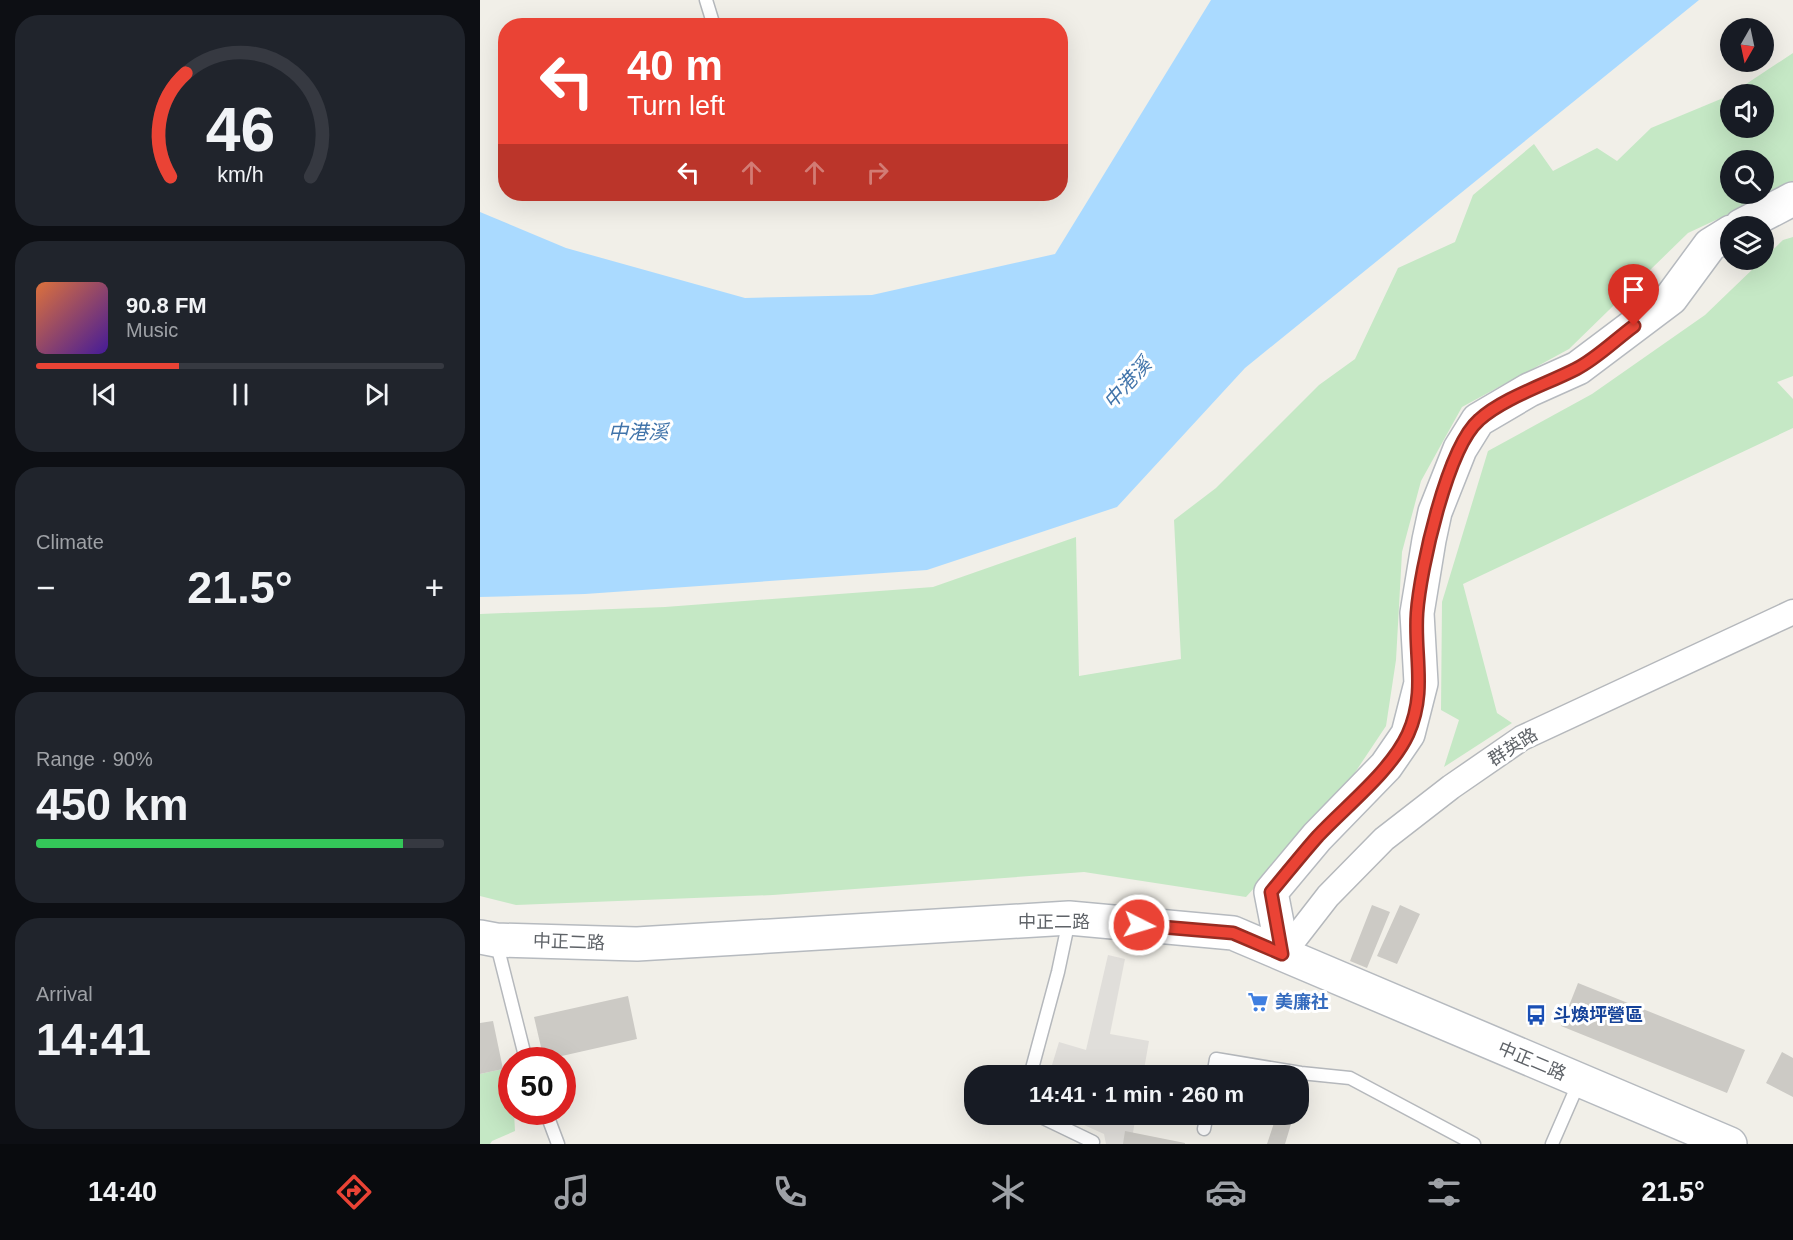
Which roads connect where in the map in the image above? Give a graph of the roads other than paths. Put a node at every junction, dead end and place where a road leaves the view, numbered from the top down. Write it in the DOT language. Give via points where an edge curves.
graph roads {
  1 [pos="706,0"];
  2 [pos="712,18"];
  3 [pos="1793,199"];
  4 [pos="1760,216"];
  5 [pos="1720,239"];
  6 [pos="1793,612"];
  7 [pos="1069,918"];
  8 [pos="488,938"];
  9 [pos="1282,954"];
  10 [pos="522,1047"];
  11 [pos="1033,1065"];
  12 [pos="1215,1065"];
  13 [pos="1250,1065"];
  14 [pos="1309,1075"];
  15 [pos="1579,1081"];
  16 [pos="551,1125"];
  17 [pos="1058,1125"];
  18 [pos="1205,1125"];
  19 [pos="1204,1129"];
  20 [pos="558,1144"];
  21 [pos="1092,1144"];
  22 [pos="1474,1144"];
  23 [pos="1552,1144"];
  24 [pos="1730,1144"];
  1 -- 2 [label="lane"];
  3 -- 4 [label="main road"];
  5 -- 9 [label="main road" via="1710,245 1671,298 1578,368 1528,390 1478,420 1460,449 1429,540 1417,613 1421,683 1408,734 1386,766 1317,837 1271,892"];
  6 -- 9 [label="street, 群英路" via="1522,738 1384,839 1328,896"];
  7 -- 8 [label="main road, 中正二路" via="637,944"];
  7 -- 9 [label="main road, 中正二路" via="1233,933"];
  7 -- 11 [label="lane"];
  8 -- 10 [label="lane"];
  9 -- 15 [label="main road, 中正二路"];
  12 -- 13 [label="lane" via="1216,1059"];
  14 -- 22 [label="lane" via="1350,1078"];
  15 -- 23 [label="lane"];
  15 -- 24 [label="main road, 中正二路"];
  16 -- 20 [label="lane"];
  17 -- 21 [label="lane"];
  18 -- 19 [label="lane"];
}
